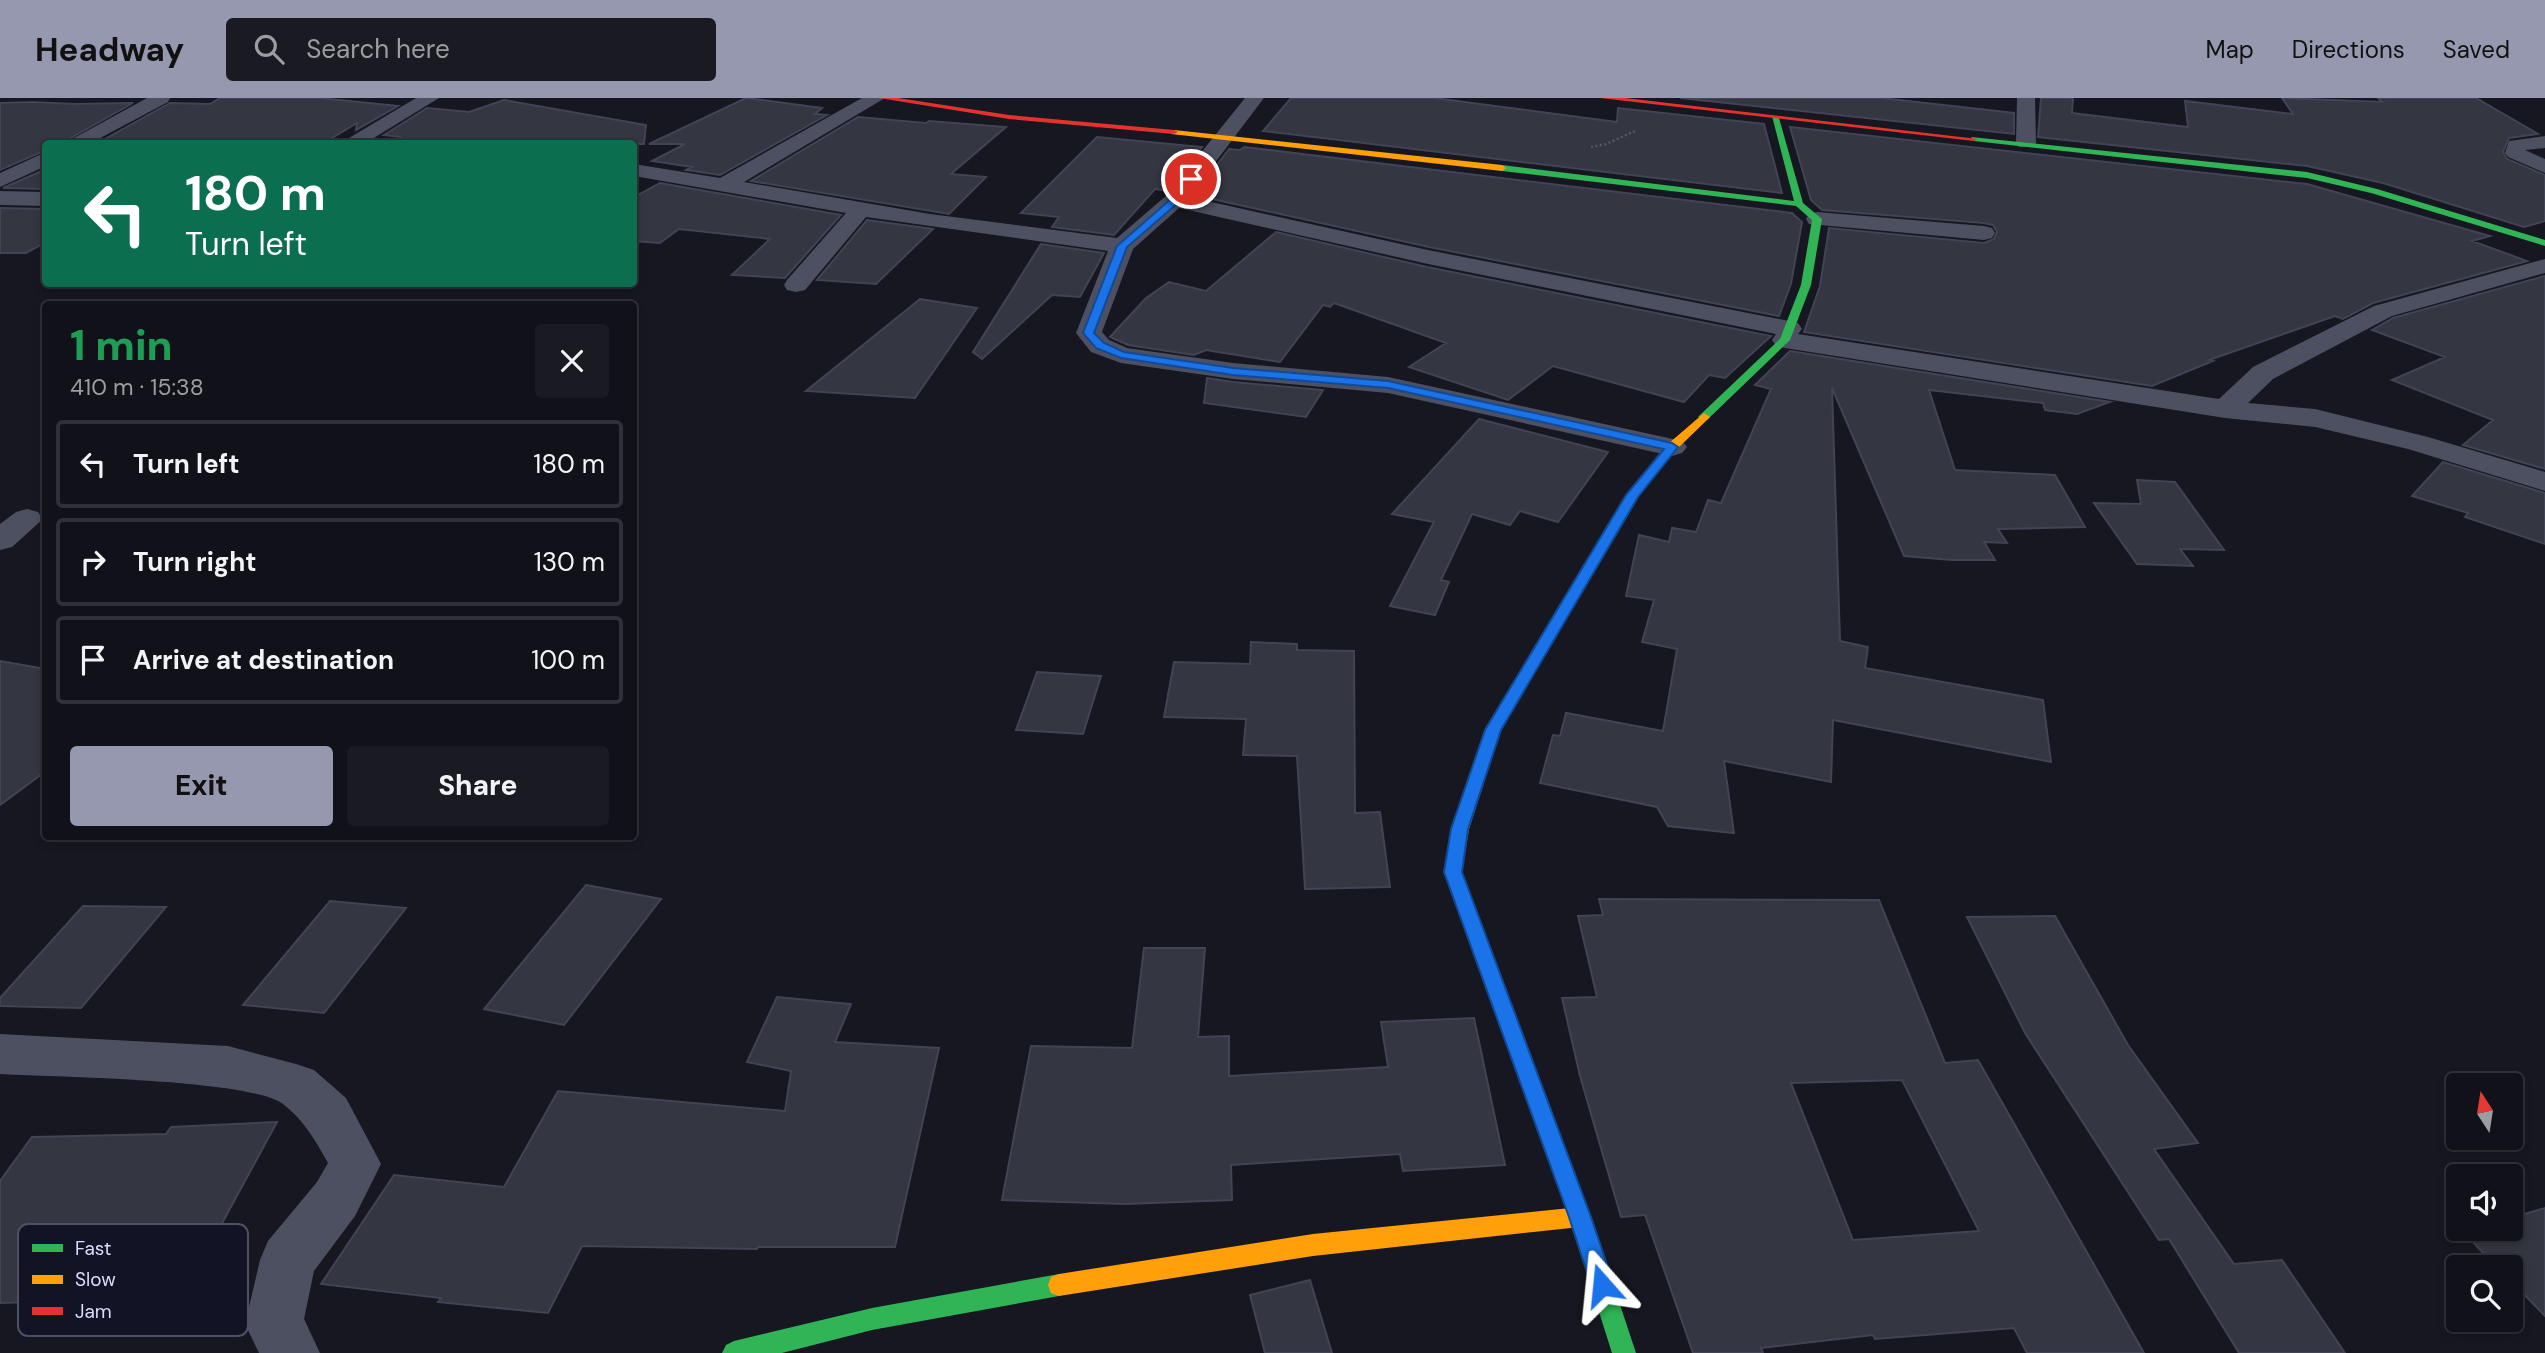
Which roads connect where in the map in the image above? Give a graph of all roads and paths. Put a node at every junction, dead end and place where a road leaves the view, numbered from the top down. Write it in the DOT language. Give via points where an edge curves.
graph roads {
  1 [pos="161,98"];
  2 [pos="430,98"];
  3 [pos="876,98"];
  4 [pos="883,98"];
  5 [pos="1255,98"];
  6 [pos="1604,98"];
  7 [pos="2026,98"];
  8 [pos="1775,118"];
  9 [pos="1639,128"];
  10 [pos="1223,136"];
  11 [pos="81,140"];
  12 [pos="354,140"];
  13 [pos="2545,142"];
  14 [pos="2026,143"];
  15 [pos="1584,148"];
  16 [pos="42,160"];
  17 [pos="2545,167"];
  18 [pos="637,170"];
  19 [pos="0,181"];
  20 [pos="724,185"];
  21 [pos="0,198"];
  22 [pos="42,199"];
  23 [pos="1175,200"];
  24 [pos="1799,204"];
  25 [pos="861,209"];
  26 [pos="1818,219"];
  27 [pos="1984,233"];
  28 [pos="2545,243"];
  29 [pos="1122,246"];
  30 [pos="2545,266"];
  31 [pos="796,285"];
  32 [pos="1787,334"];
  33 [pos="2225,409"];
  34 [pos="1672,447"];
  35 [pos="2545,482"];
  36 [pos="27,519"];
  37 [pos="0,540"];
  38 [pos="0,1054"];
  39 [pos="1580,1217"];
  40 [pos="291,1353"];
  41 [pos="734,1353"];
  42 [pos="1624,1353"];
  1 -- 11 [label="street"];
  2 -- 12 [label="street"];
  3 -- 20 [label="street"];
  4 -- 10 [label="street" via="1009,117"];
  5 -- 10 [label="street"];
  6 -- 8 [label="street"];
  7 -- 14 [label="street"];
  8 -- 14 [label="street"];
  8 -- 24 [label="street"];
  9 -- 15 [label="path" via="1606,144"];
  10 -- 23 [label="street"];
  10 -- 24 [label="street"];
  13 -- 17 [label="street" via="2516,145 2515,153"];
  14 -- 28 [label="street" via="2307,175"];
  16 -- 19 [label="street"];
  18 -- 20 [label="street"];
  20 -- 25 [label="street"];
  21 -- 22 [label="street"];
  23 -- 29 [label="street"];
  23 -- 32 [label="street"];
  24 -- 26 [label="street"];
  25 -- 29 [label="street"];
  25 -- 31 [label="street"];
  26 -- 27 [label="street"];
  26 -- 32 [label="street" via="1806,285"];
  29 -- 34 [label="street" via="1089,333 1100,346 1121,355 1388,385"];
  30 -- 33 [label="street" via="2383,311 2263,373"];
  32 -- 33 [label="street"];
  32 -- 34 [label="street"];
  33 -- 35 [label="street" via="2315,418 2418,443"];
  34 -- 39 [label="street" via="1633,495 1493,730 1460,829 1453,872"];
  36 -- 37 [label="street"];
  38 -- 40 [label="street" via="228,1067 296,1085 327,1114 355,1164 336,1199 288,1260 274,1324"];
  39 -- 41 [label="street" via="1313,1245 1037,1288 872,1319"];
  39 -- 42 [label="street"];
}
